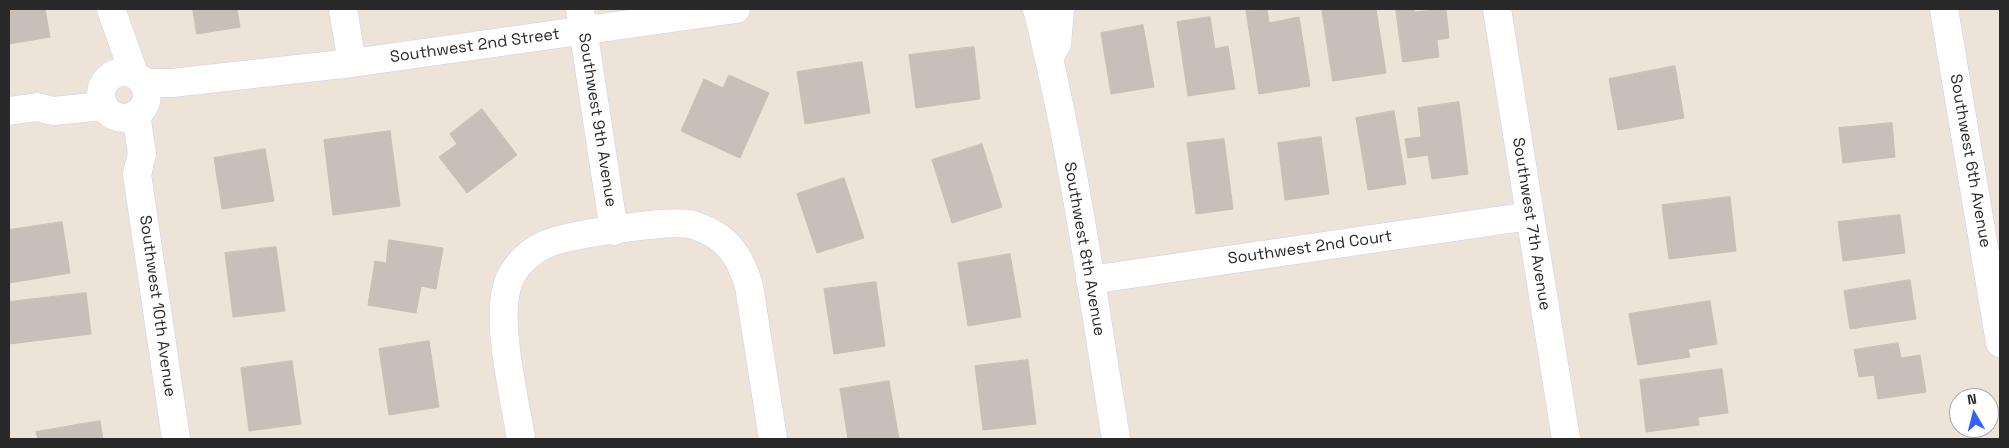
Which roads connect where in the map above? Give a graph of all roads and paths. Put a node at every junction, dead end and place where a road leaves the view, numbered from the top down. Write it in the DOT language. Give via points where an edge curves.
graph roads {
  1 [pos="343,9"];
  2 [pos="736,9"];
  3 [pos="1037,9"];
  4 [pos="1060,9"];
  5 [pos="1497,9"];
  6 [pos="1944,9"];
  7 [pos="112,13"];
  8 [pos="582,20"];
  9 [pos="1049,58"];
  10 [pos="352,63"];
  11 [pos="124,95"];
  12 [pos="9,111"];
  13 [pos="1530,216"];
  14 [pos="614,231"];
  15 [pos="1090,280"];
  16 [pos="2000,343"];
  17 [pos="176,439"];
  18 [pos="521,439"];
  19 [pos="773,439"];
  20 [pos="1116,439"];
  21 [pos="1566,439"];
  1 -- 10 [label="street"];
  2 -- 8 [label="street, Southwest 2nd Street"];
  3 -- 9 [label="street, Southwest 8th Avenue"];
  4 -- 9 [label="street" via="1057,44"];
  5 -- 13 [label="street, Southwest 7th Avenue"];
  6 -- 16 [label="street, Southwest 6th Avenue"];
  7 -- 11 [label="street, Southwest 10th Avenue" via="121,32"];
  8 -- 10 [label="street, Southwest 2nd Street"];
  8 -- 14 [label="street, Southwest 9th Avenue"];
  9 -- 15 [label="street, Southwest 8th Avenue"];
  10 -- 11 [label="street, Southwest 2nd Street" via="212,78 187,93"];
  11 -- 12 [label="street, Southwest 2nd Street" via="53,111 37,107"];
  11 -- 17 [label="street, Southwest 10th Avenue" via="130,162 137,174"];
  13 -- 15 [label="street, Southwest 2nd Court"];
  13 -- 21 [label="street, Southwest 7th Avenue"];
  14 -- 18 [label="street" via="565,238 544,245 525,257 511,275 503,297 502,319"];
  14 -- 19 [label="street" via="690,224 711,232 729,246 742,264 749,286"];
  15 -- 20 [label="street, Southwest 8th Avenue"];
}
